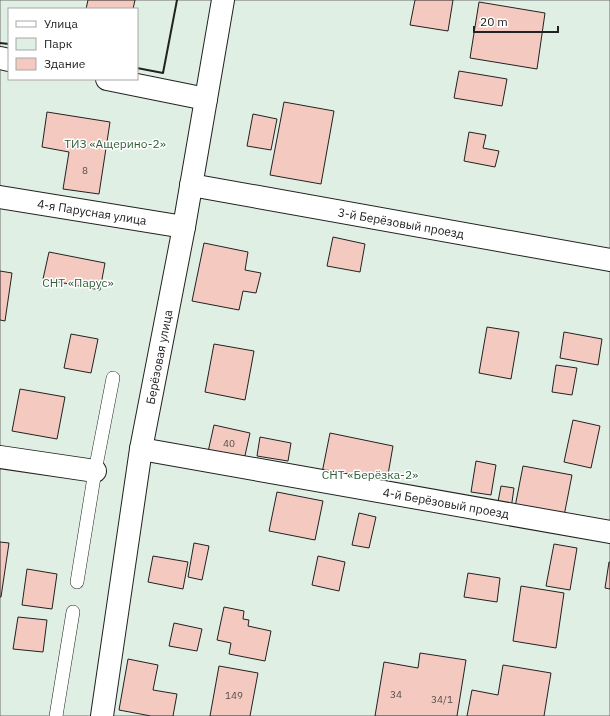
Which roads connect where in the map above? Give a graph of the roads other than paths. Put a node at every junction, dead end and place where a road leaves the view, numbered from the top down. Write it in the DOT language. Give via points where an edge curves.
graph roads {
  1 [pos="223,0"];
  2 [pos="112,80"];
  3 [pos="206,99"];
  4 [pos="191,185"];
  5 [pos="0,197"];
  6 [pos="184,227"];
  7 [pos="610,260"];
  8 [pos="113,378"];
  9 [pos="141,449"];
  10 [pos="0,456"];
  11 [pos="95,471"];
  12 [pos="610,532"];
  13 [pos="77,582"];
  14 [pos="73,612"];
  15 [pos="56,716"];
  16 [pos="102,716"];
  1 -- 3 [label="street, Берёзовая улица"];
  2 -- 3 [label="street"];
  3 -- 4 [label="street, Берёзовая улица"];
  4 -- 6 [label="street, Берёзовая улица"];
  4 -- 7 [label="street, 3-й Берёзовый проезд"];
  5 -- 6 [label="street, 4-я Парусная улица"];
  6 -- 9 [label="street, Берёзовая улица"];
  8 -- 11 [label="lane"];
  9 -- 12 [label="street, 4-й Берёзовый проезд"];
  9 -- 16 [label="street, Берёзовая улица"];
  10 -- 11 [label="street"];
  11 -- 13 [label="lane"];
  14 -- 15 [label="lane"];
}
